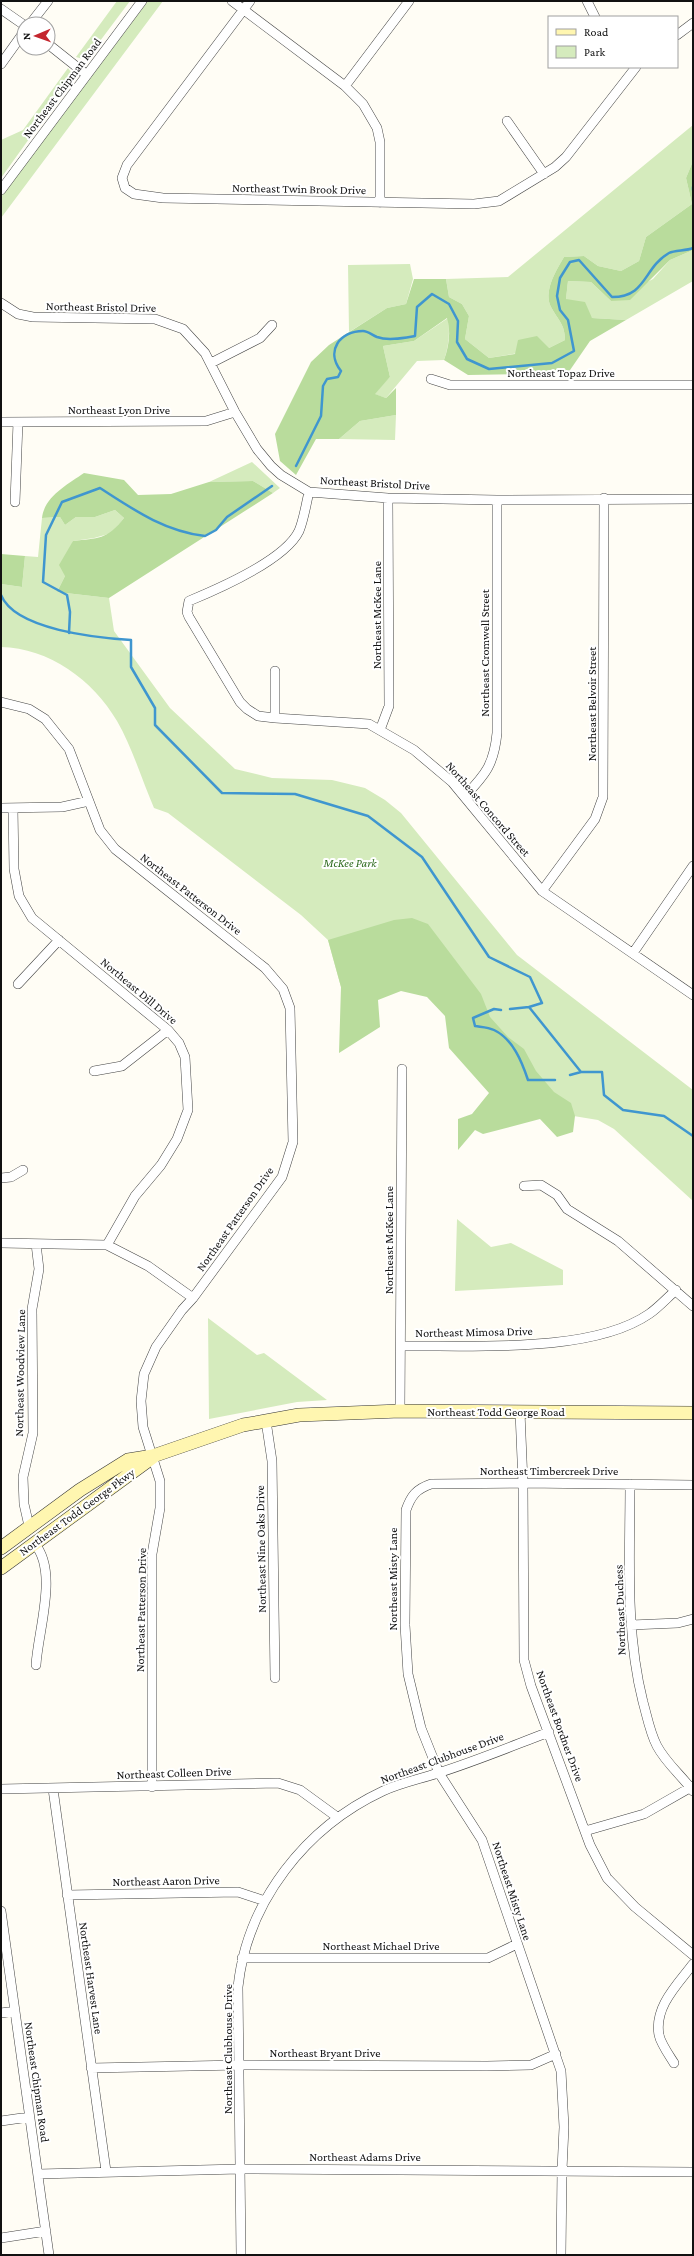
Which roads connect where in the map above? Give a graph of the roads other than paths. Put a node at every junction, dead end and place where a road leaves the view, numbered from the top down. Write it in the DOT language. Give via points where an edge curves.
graph roads {
  1 [pos="48,1"];
  2 [pos="142,1"];
  3 [pos="232,1"];
  4 [pos="250,1"];
  5 [pos="409,1"];
  6 [pos="587,1"];
  7 [pos="1,9"];
  8 [pos="244,10"];
  9 [pos="36,16"];
  10 [pos="594,16"];
  11 [pos="16,19"];
  12 [pos="693,23"];
  13 [pos="678,34"];
  14 [pos="16,43"];
  15 [pos="56,50"];
  16 [pos="1,64"];
  17 [pos="633,68"];
  18 [pos="87,75"];
  19 [pos="345,86"];
  20 [pos="507,121"];
  21 [pos="544,174"];
  22 [pos="1,190"];
  23 [pos="380,203"];
  24 [pos="1,303"];
  25 [pos="272,325"];
  26 [pos="211,363"];
  27 [pos="431,379"];
  28 [pos="693,384"];
  29 [pos="235,412"];
  30 [pos="1,422"];
  31 [pos="18,422"];
  32 [pos="309,492"];
  33 [pos="388,498"];
  34 [pos="604,498"];
  35 [pos="693,499"];
  36 [pos="497,500"];
  37 [pos="14,502"];
  38 [pos="275,671"];
  39 [pos="1,702"];
  40 [pos="275,718"];
  41 [pos="380,730"];
  42 [pos="465,796"];
  43 [pos="89,801"];
  44 [pos="1,808"];
  45 [pos="13,808"];
  46 [pos="693,866"];
  47 [pos="542,891"];
  48 [pos="59,940"];
  49 [pos="633,953"];
  50 [pos="18,984"];
  51 [pos="693,995"];
  52 [pos="168,1030"];
  53 [pos="402,1069"];
  54 [pos="94,1072"];
  55 [pos="23,1170"];
  56 [pos="1,1178"];
  57 [pos="524,1186"];
  58 [pos="1,1243"];
  59 [pos="36,1244"];
  60 [pos="107,1245"];
  61 [pos="676,1290"];
  62 [pos="193,1298"];
  63 [pos="693,1306"];
  64 [pos="402,1346"];
  65 [pos="400,1411"];
  66 [pos="520,1412"];
  67 [pos="693,1412"];
  68 [pos="266,1421"];
  69 [pos="153,1456"];
  70 [pos="522,1482"];
  71 [pos="630,1484"];
  72 [pos="693,1485"];
  73 [pos="411,1498"];
  74 [pos="29,1526"];
  75 [pos="34,1542"];
  76 [pos="1,1548"];
  77 [pos="1,1568"];
  78 [pos="693,1618"];
  79 [pos="630,1626"];
  80 [pos="36,1665"];
  81 [pos="274,1678"];
  82 [pos="549,1732"];
  83 [pos="439,1773"];
  84 [pos="152,1787"];
  85 [pos="692,1788"];
  86 [pos="1,1789"];
  87 [pos="53,1789"];
  88 [pos="337,1818"];
  89 [pos="585,1831"];
  90 [pos="67,1895"];
  91 [pos="265,1901"];
  92 [pos="1,1911"];
  93 [pos="517,1944"];
  94 [pos="693,1955"];
  95 [pos="242,1958"];
  96 [pos="693,1964"];
  97 [pos="15,2011"];
  98 [pos="1,2013"];
  99 [pos="556,2054"];
  100 [pos="674,2063"];
  101 [pos="240,2065"];
  102 [pos="91,2068"];
  103 [pos="29,2117"];
  104 [pos="1,2121"];
  105 [pos="240,2169"];
  106 [pos="562,2170"];
  107 [pos="106,2171"];
  108 [pos="693,2172"];
  109 [pos="38,2174"];
  110 [pos="46,2231"];
  111 [pos="1,2238"];
  112 [pos="49,2255"];
  113 [pos="241,2255"];
  114 [pos="561,2255"];
  1 -- 9 [label="street"];
  2 -- 18 [label="street, Northeast Chipman Road"];
  3 -- 8 [label="street"];
  4 -- 8 [label="street, Northeast Twin Brook Drive"];
  5 -- 19 [label="street"];
  6 -- 10 [label="street"];
  7 -- 11 [label="street"];
  8 -- 19 [label="street"];
  8 -- 23 [label="street, Northeast Twin Brook Drive" via="127,165 122,178 125,188 134,194 163,198"];
  12 -- 13 [label="street"];
  14 -- 16 [label="street"];
  15 -- 18 [label="street"];
  17 -- 21 [label="street, Northeast Twin Brook Drive" via="577,144 561,162"];
  18 -- 22 [label="street, Northeast Chipman Road"];
  19 -- 23 [label="street" via="363,104 377,128 380,142"];
  20 -- 21 [label="street"];
  21 -- 23 [label="street, Northeast Twin Brook Drive" via="499,201 474,204"];
  24 -- 26 [label="street, Northeast Bristol Drive" via="18,314 33,317 160,320 188,332"];
  25 -- 26 [label="street" via="260,338"];
  26 -- 29 [label="street, Northeast Bristol Drive"];
  27 -- 28 [label="street, Northeast Topaz Drive" via="450,385"];
  29 -- 31 [label="street, Northeast Lyon Drive" via="206,422"];
  29 -- 32 [label="street, Northeast Bristol Drive" via="270,466"];
  30 -- 31 [label="street, Northeast Lyon Drive"];
  31 -- 37 [label="street"];
  32 -- 33 [label="street, Northeast Bristol Drive"];
  32 -- 40 [label="street, Northeast Concord Street" via="299,530 290,544 243,575 189,601 187,612 240,702 258,716"];
  33 -- 36 [label="street, Northeast Bristol Drive"];
  33 -- 41 [label="street, Northeast McKee Lane" via="389,706"];
  34 -- 35 [label="street, Northeast Bristol Drive"];
  34 -- 36 [label="street, Northeast Bristol Drive"];
  34 -- 47 [label="street, Northeast Belvoir Street" via="603,797 595,819"];
  36 -- 42 [label="street, Northeast Cromwell Street" via="495,754 487,770"];
  38 -- 40 [label="street"];
  39 -- 43 [label="street, Northeast Patterson Drive" via="29,708 45,720 69,749"];
  40 -- 41 [label="street, Northeast Concord Street" via="346,721 369,724"];
  41 -- 42 [label="street, Northeast Concord Street" via="420,754"];
  42 -- 47 [label="street, Northeast Concord Street"];
  43 -- 45 [label="street" via="62,807"];
  43 -- 62 [label="street, Northeast Patterson Drive" via="100,830 115,849 265,968 283,989 290,1008 293,1142 282,1177"];
  44 -- 45 [label="street"];
  45 -- 48 [label="street, Northeast Dill Drive" via="14,869 19,896 32,918"];
  46 -- 49 [label="street"];
  47 -- 49 [label="street, Northeast Concord Street"];
  48 -- 50 [label="street"];
  48 -- 52 [label="street, Northeast Dill Drive"];
  49 -- 51 [label="street, Northeast Concord Street"];
  52 -- 54 [label="street" via="122,1066"];
  52 -- 60 [label="street, Northeast Dill Drive" via="179,1043 186,1058 188,1110 177,1139 135,1196"];
  53 -- 64 [label="street, Northeast McKee Lane"];
  55 -- 56 [label="street" via="11,1177"];
  57 -- 61 [label="street" via="541,1186 557,1195 567,1209 618,1241"];
  58 -- 59 [label="street"];
  59 -- 60 [label="street"];
  59 -- 74 [label="street, Northeast Woodview Lane" via="39,1268 32,1309 33,1433 23,1477 24,1504"];
  60 -- 62 [label="street" via="148,1266"];
  61 -- 63 [label="street"];
  61 -- 64 [label="street, Northeast Mimosa Drive" via="649,1314 628,1325 596,1335 518,1346"];
  62 -- 69 [label="street, Northeast Patterson Drive" via="156,1347 144,1374 141,1401 143,1426"];
  64 -- 65 [label="street, Northeast McKee Lane"];
  65 -- 66 [label="main road, Northeast Todd George Road"];
  65 -- 68 [label="main road, Northeast Todd George Road" via="299,1415"];
  66 -- 67 [label="main road, Northeast Todd George Road"];
  66 -- 70 [label="street, Northeast Bordner Drive"];
  68 -- 69 [label="main road, Northeast Todd George Road" via="243,1425"];
  68 -- 81 [label="street, Northeast Nine Oaks Drive" via="272,1461"];
  69 -- 74 [label="main road" via="128,1460"];
  69 -- 75 [label="main road, Northeast Todd George Pkwy"];
  69 -- 84 [label="street, Northeast Patterson Drive" via="160,1481 160,1508 152,1554"];
  70 -- 71 [label="street, Northeast Timbercreek Drive"];
  70 -- 73 [label="street, Northeast Timbercreek Drive" via="431,1484 419,1488"];
  70 -- 82 [label="street, Northeast Bordner Drive" via="524,1660"];
  71 -- 72 [label="street, Northeast Timbercreek Drive"];
  71 -- 79 [label="street, Northeast Duchess"];
  73 -- 83 [label="street, Northeast Misty Lane" via="406,1510 404,1543 408,1674 421,1728"];
  74 -- 76 [label="main road"];
  75 -- 77 [label="main road, Northeast Todd George Pkwy"];
  75 -- 80 [label="street" via="44,1559 47,1581"];
  78 -- 79 [label="street" via="678,1623"];
  79 -- 85 [label="street, Northeast Duchess" via="637,1679 656,1744 666,1761"];
  82 -- 83 [label="street, Northeast Clubhouse Drive"];
  82 -- 89 [label="street, Northeast Bordner Drive" via="554,1752"];
  83 -- 88 [label="street, Northeast Clubhouse Drive" via="384,1790"];
  83 -- 93 [label="street, Northeast Misty Lane" via="482,1840"];
  84 -- 87 [label="street, Northeast Colleen Drive"];
  84 -- 88 [label="street, Northeast Colleen Drive" via="278,1783 300,1790"];
  85 -- 89 [label="street" via="644,1814"];
  86 -- 87 [label="street, Northeast Colleen Drive"];
  87 -- 90 [label="street, Northeast Harvest Lane"];
  88 -- 91 [label="street, Northeast Clubhouse Drive" via="321,1830 291,1862"];
  89 -- 94 [label="street, Northeast Bordner Drive" via="607,1878 634,1907"];
  90 -- 91 [label="street, Northeast Aaron Drive" via="238,1892"];
  90 -- 102 [label="street, Northeast Harvest Lane"];
  91 -- 95 [label="street, Northeast Clubhouse Drive"];
  92 -- 97 [label="street, Northeast Chipman Road"];
  93 -- 95 [label="street, Northeast Michael Drive" via="488,1958"];
  93 -- 99 [label="street, Northeast Misty Lane"];
  95 -- 101 [label="street, Northeast Clubhouse Drive" via="238,2004"];
  96 -- 100 [label="street" via="669,1995 660,2013 659,2036"];
  97 -- 98 [label="street"];
  97 -- 103 [label="street, Northeast Chipman Road"];
  99 -- 101 [label="street, Northeast Bryant Drive" via="532,2065"];
  99 -- 106 [label="street, Northeast Misty Lane" via="561,2071 563,2096"];
  101 -- 102 [label="street, Northeast Bryant Drive"];
  101 -- 105 [label="street, Northeast Clubhouse Drive"];
  102 -- 107 [label="street, Northeast Harvest Lane"];
  103 -- 104 [label="street"];
  103 -- 109 [label="street, Northeast Chipman Road"];
  105 -- 106 [label="street, Northeast Adams Drive"];
  105 -- 107 [label="street, Northeast Adams Drive"];
  105 -- 113 [label="street, Northeast Clubhouse Drive"];
  106 -- 108 [label="street, Northeast Adams Drive"];
  106 -- 114 [label="street, Northeast Misty Lane"];
  107 -- 109 [label="street, Northeast Adams Drive"];
  109 -- 110 [label="street, Northeast Chipman Road"];
  110 -- 111 [label="street"];
  110 -- 112 [label="street, Northeast Chipman Road"];
}
